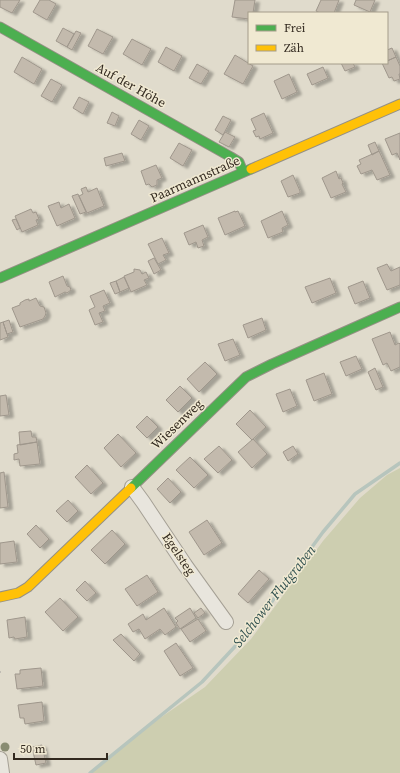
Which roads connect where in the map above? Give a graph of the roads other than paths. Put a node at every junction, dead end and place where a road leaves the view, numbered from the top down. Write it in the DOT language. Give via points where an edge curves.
graph roads {
  1 [pos="0,27"];
  2 [pos="400,104"];
  3 [pos="243,172"];
  4 [pos="0,278"];
  5 [pos="400,307"];
  6 [pos="132,487"];
  7 [pos="0,597"];
  8 [pos="226,622"];
  9 [pos="0,759"];
  10 [pos="2,773"];
  1 -- 3 [label="street, Auf der Höhe" via="231,157 239,162"];
  2 -- 3 [label="street, Paarmannstraße"];
  3 -- 4 [label="street, Paarmannstraße"];
  5 -- 6 [label="street, Wiesenweg" via="246,377"];
  6 -- 7 [label="street, Wiesenweg" via="22,592"];
  6 -- 8 [label="street, Egelsteg"];
  9 -- 10 [label="street"];
}
